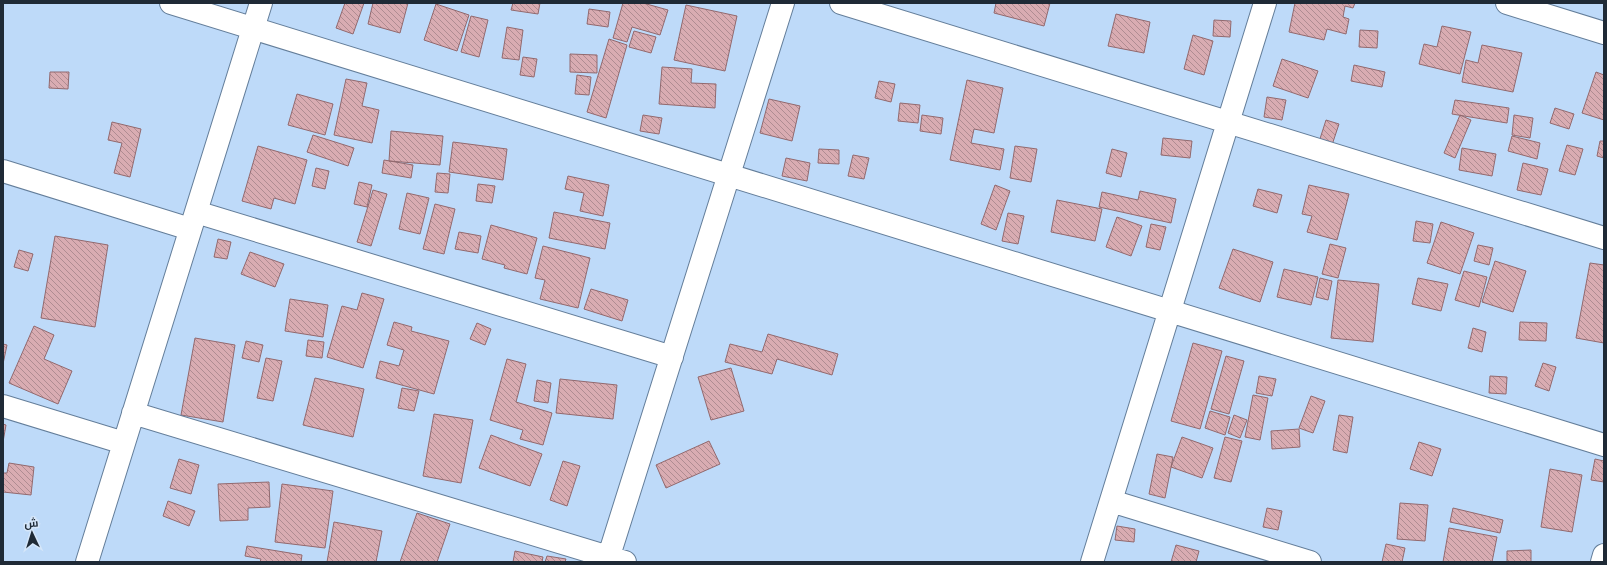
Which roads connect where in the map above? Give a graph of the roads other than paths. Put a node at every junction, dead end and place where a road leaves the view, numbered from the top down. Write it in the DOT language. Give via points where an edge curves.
graph roads {
  1 [pos="171,3"];
  2 [pos="260,3"];
  3 [pos="783,3"];
  4 [pos="841,3"];
  5 [pos="1265,3"];
  6 [pos="1508,3"];
  7 [pos="253,28"];
  8 [pos="1604,33"];
  9 [pos="1228,122"];
  10 [pos="3,171"];
  11 [pos="729,175"];
  12 [pos="193,220"];
  13 [pos="1604,238"];
  14 [pos="1169,311"];
  15 [pos="672,356"];
  16 [pos="3,406"];
  17 [pos="133,414"];
  18 [pos="124,443"];
  19 [pos="1604,445"];
  20 [pos="1111,501"];
  21 [pos="1604,555"];
  22 [pos="614,560"];
  23 [pos="87,562"];
  24 [pos="1092,562"];
  25 [pos="1310,562"];
  26 [pos="1602,562"];
  1 -- 7 [label="street"];
  2 -- 7 [label="street"];
  3 -- 11 [label="street"];
  4 -- 9 [label="street"];
  5 -- 9 [label="street"];
  6 -- 8 [label="street"];
  7 -- 11 [label="street"];
  7 -- 12 [label="street"];
  9 -- 13 [label="street"];
  9 -- 14 [label="street"];
  10 -- 12 [label="street"];
  11 -- 14 [label="street"];
  11 -- 15 [label="street"];
  12 -- 15 [label="street"];
  12 -- 17 [label="street"];
  14 -- 19 [label="street"];
  14 -- 20 [label="street"];
  15 -- 22 [label="street"];
  16 -- 18 [label="street"];
  17 -- 18 [label="street"];
  17 -- 22 [label="street"];
  18 -- 23 [label="street"];
  20 -- 24 [label="street"];
  20 -- 25 [label="street"];
  21 -- 26 [label="street"];
}
